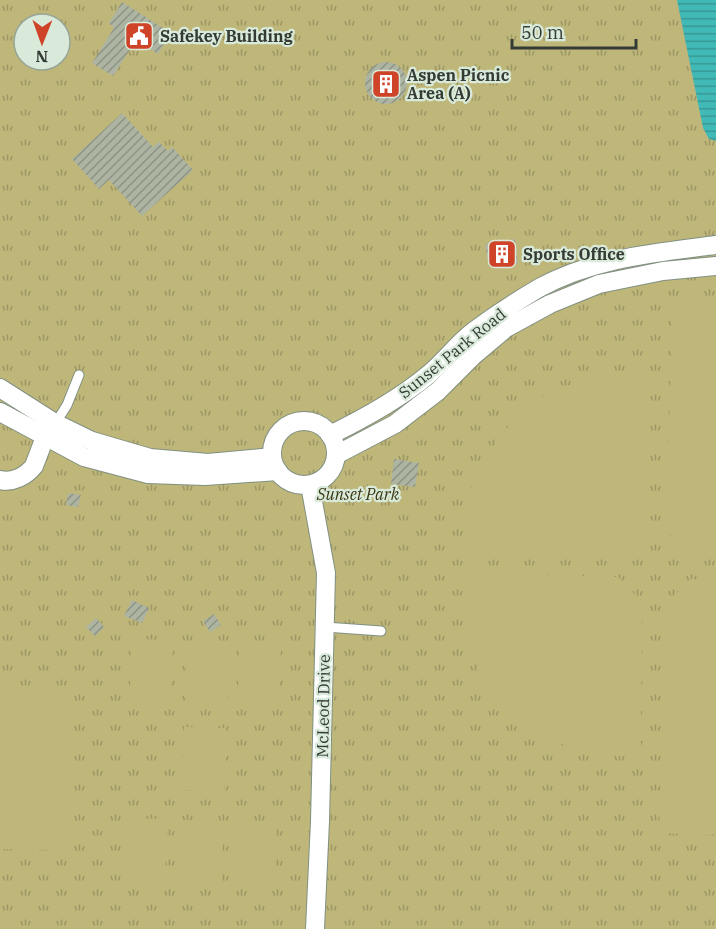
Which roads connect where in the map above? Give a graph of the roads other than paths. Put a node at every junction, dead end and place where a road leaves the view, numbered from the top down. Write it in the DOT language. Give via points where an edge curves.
graph roads {
  1 [pos="716,246"];
  2 [pos="716,266"];
  3 [pos="79,375"];
  4 [pos="0,388"];
  5 [pos="0,412"];
  6 [pos="50,430"];
  7 [pos="330,435"];
  8 [pos="336,455"];
  9 [pos="275,464"];
  10 [pos="0,480"];
  11 [pos="310,485"];
  12 [pos="325,627"];
  13 [pos="381,631"];
  14 [pos="315,929"];
  1 -- 7 [label="street, Sunset Park Road" via="621,258 540,288 473,332 428,375 385,407"];
  2 -- 8 [label="street, Sunset Park Road" via="663,271 598,284 550,304 506,328 438,391 395,424"];
  3 -- 6 [label="lane" via="67,405"];
  4 -- 6 [label="street"];
  5 -- 6 [label="street"];
  6 -- 9 [label="street" via="150,458"];
  6 -- 10 [label="street" via="31,470 20,478"];
  7 -- 8 [label="street"];
  7 -- 9 [label="street" via="313,423 292,424 276,437 272,447"];
  8 -- 11 [label="street" via="328,474"];
  9 -- 11 [label="street" via="289,482"];
  11 -- 12 [label="street, McLeod Drive" via="326,573"];
  12 -- 13 [label="lane"];
  12 -- 14 [label="street, McLeod Drive"];
}
